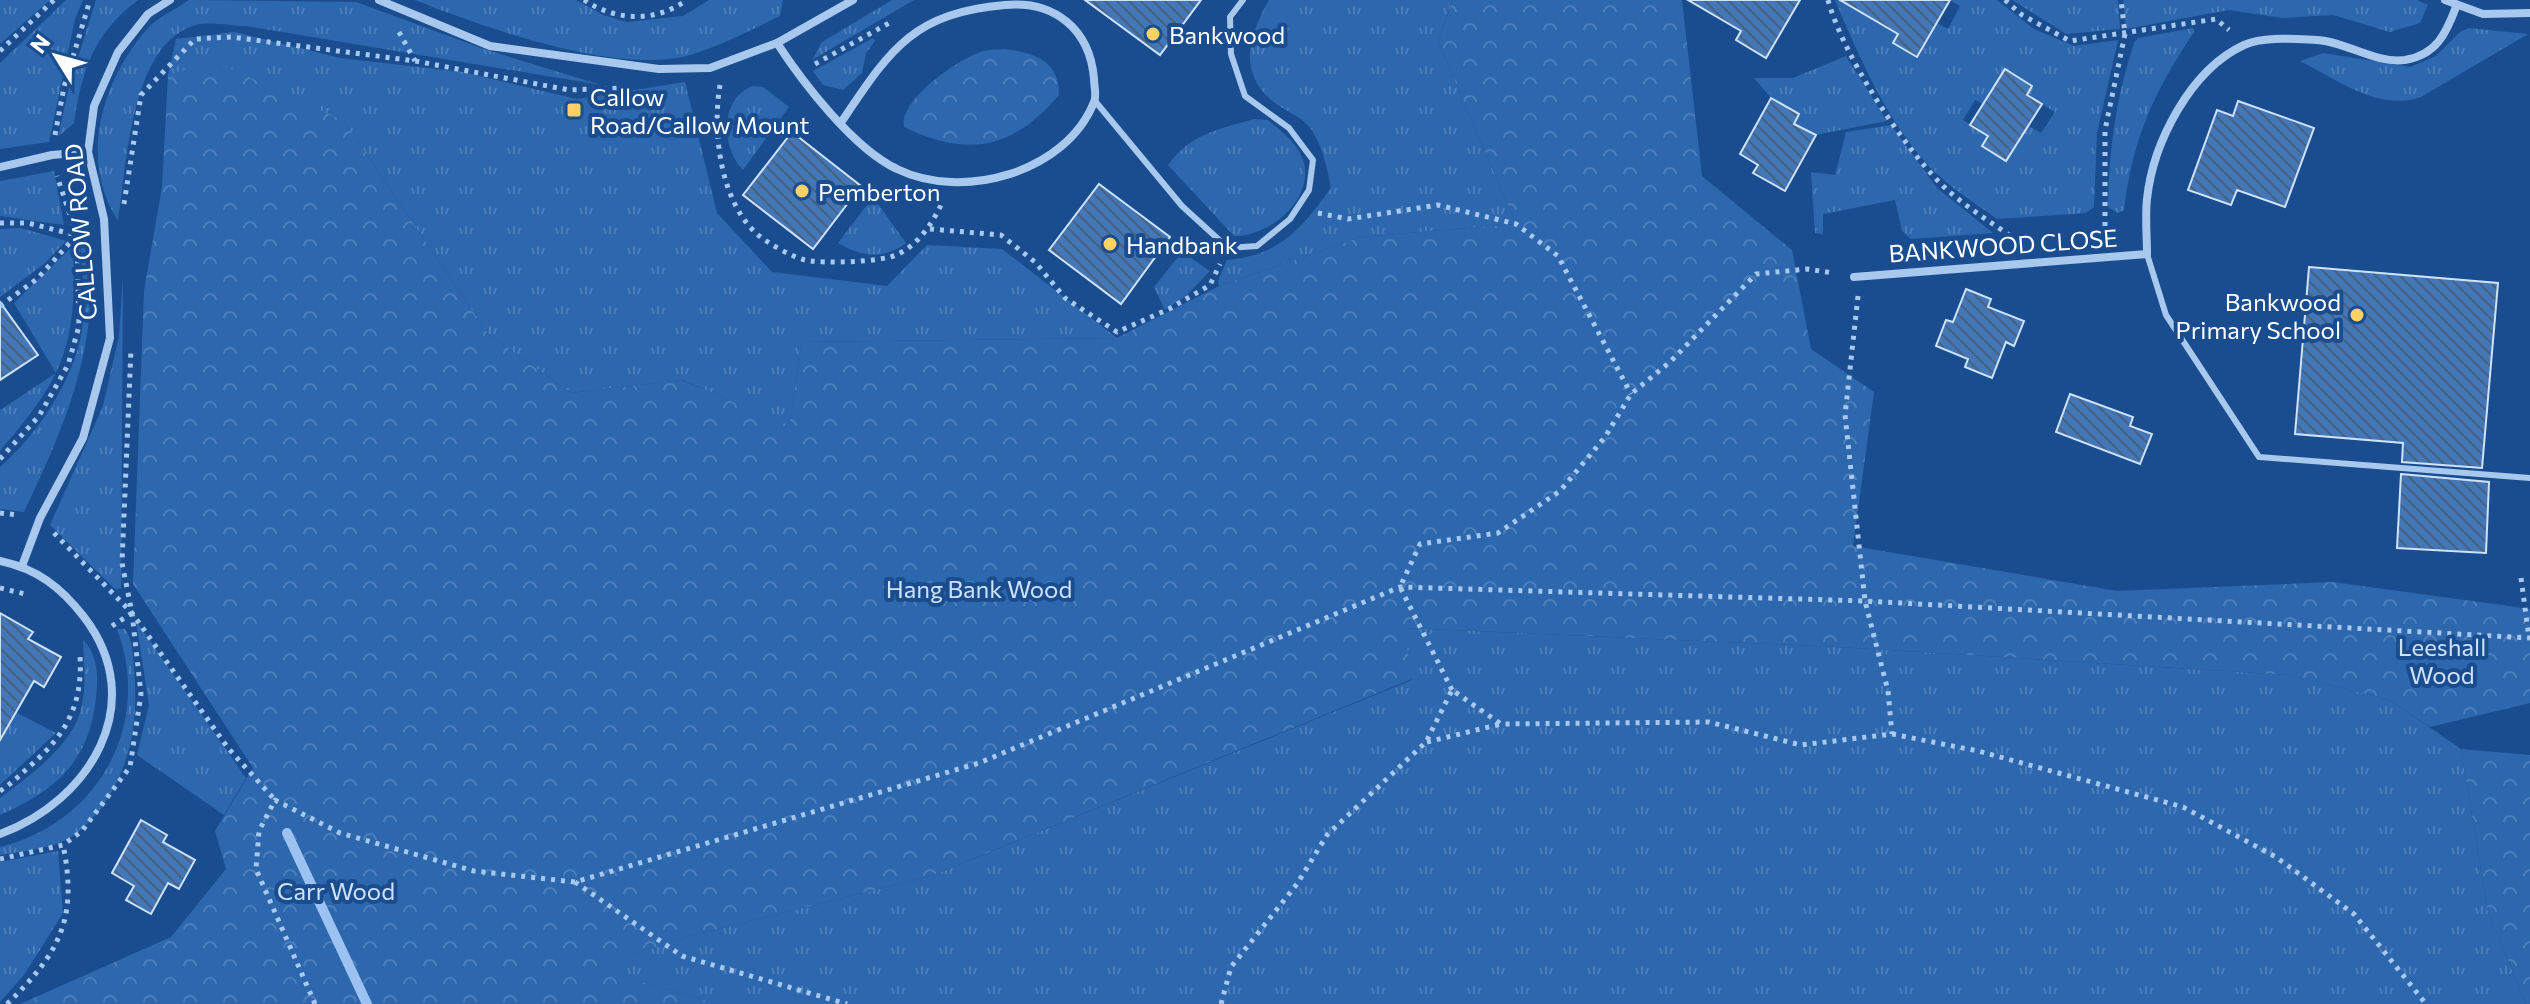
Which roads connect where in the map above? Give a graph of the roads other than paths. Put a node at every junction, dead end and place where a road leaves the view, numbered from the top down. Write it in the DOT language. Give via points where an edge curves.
graph roads {
  1 [pos="170,0"];
  2 [pos="379,0"];
  3 [pos="853,0"];
  4 [pos="1243,0"];
  5 [pos="2445,0"];
  6 [pos="837,3"];
  7 [pos="2456,7"];
  8 [pos="2530,13"];
  9 [pos="777,43"];
  10 [pos="1095,101"];
  11 [pos="842,121"];
  12 [pos="88,152"];
  13 [pos="0,167"];
  14 [pos="2147,254"];
  15 [pos="1857,277"];
  16 [pos="2530,478"];
  17 [pos="0,561"];
  18 [pos="22,566"];
  19 [pos="0,834"];
  1 -- 12 [label="street, CALLOW ROAD" via="148,14 118,52 94,106"];
  2 -- 9 [label="street" via="490,46 659,69 710,68"];
  3 -- 6 [label="street"];
  4 -- 10 [label="lane" via="1230,17 1231,54 1245,96 1289,128 1313,160 1309,190 1290,219 1257,246 1228,248 1182,206"];
  5 -- 7 [label="street"];
  6 -- 9 [label="street"];
  7 -- 8 [label="street" via="2483,14"];
  7 -- 14 [label="street, BANKWOOD CLOSE" via="2445,36 2429,52 2402,60 2320,40 2245,44 2206,70 2161,147 2147,199"];
  9 -- 11 [label="street" via="797,74"];
  10 -- 11 [label="street" via="1075,132 1048,158 1007,177 952,182 897,170 861,144"];
  10 -- 11 [label="street" via="1092,56 1071,21 1023,3 967,8 918,30 888,54"];
  12 -- 13 [label="street"];
  12 -- 18 [label="street, CALLOW ROAD" via="104,219 110,338 83,438 40,518"];
  14 -- 15 [label="street, BANKWOOD CLOSE"];
  14 -- 16 [label="lane" via="2166,315 2259,457"];
  17 -- 18 [label="street"];
  18 -- 19 [label="street" via="50,581 98,635 114,700 101,747 69,793 31,822"];
}
